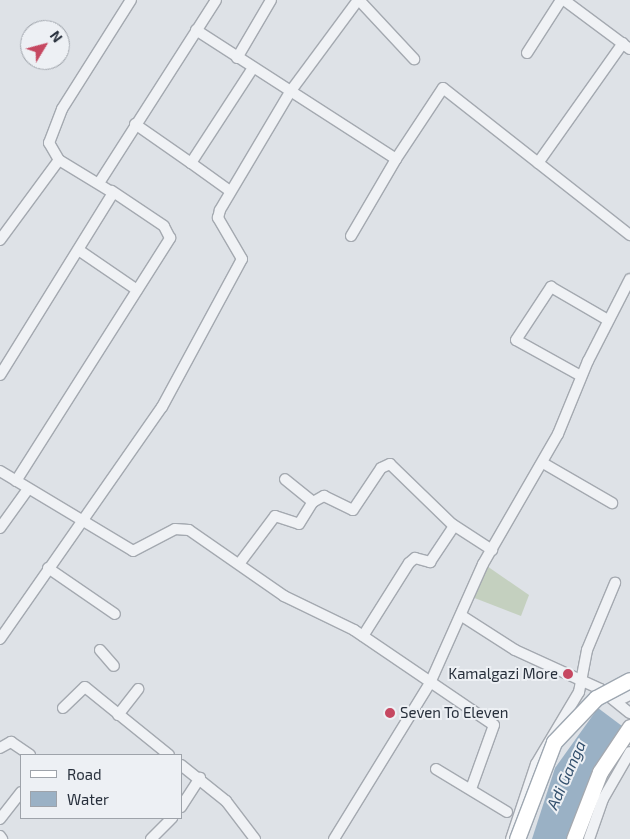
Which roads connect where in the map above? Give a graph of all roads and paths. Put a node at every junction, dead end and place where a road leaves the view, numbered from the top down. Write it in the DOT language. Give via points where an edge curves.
graph roads {
  1 [pos="131,0"];
  2 [pos="216,0"];
  3 [pos="271,0"];
  4 [pos="358,0"];
  5 [pos="563,0"];
  6 [pos="196,30"];
  7 [pos="626,46"];
  8 [pos="527,53"];
  9 [pos="237,58"];
  10 [pos="414,59"];
  11 [pos="253,68"];
  12 [pos="290,92"];
  13 [pos="135,124"];
  14 [pos="396,159"];
  15 [pos="59,160"];
  16 [pos="191,162"];
  17 [pos="538,163"];
  18 [pos="99,183"];
  19 [pos="112,191"];
  20 [pos="230,192"];
  21 [pos="630,235"];
  22 [pos="351,236"];
  23 [pos="0,240"];
  24 [pos="80,251"];
  25 [pos="630,279"];
  26 [pos="137,290"];
  27 [pos="608,320"];
  28 [pos="0,375"];
  29 [pos="581,376"];
  30 [pos="543,463"];
  31 [pos="0,471"];
  32 [pos="285,479"];
  33 [pos="16,481"];
  34 [pos="28,489"];
  35 [pos="313,502"];
  36 [pos="612,503"];
  37 [pos="80,523"];
  38 [pos="454,526"];
  39 [pos="0,528"];
  40 [pos="492,550"];
  41 [pos="239,564"];
  42 [pos="48,568"];
  43 [pos="615,583"];
  44 [pos="115,614"];
  45 [pos="462,616"];
  46 [pos="363,636"];
  47 [pos="0,639"];
  48 [pos="100,650"];
  49 [pos="114,666"];
  50 [pos="582,680"];
  51 [pos="630,680"];
  52 [pos="430,683"];
  53 [pos="138,689"];
  54 [pos="630,695"];
  55 [pos="618,701"];
  56 [pos="63,708"];
  57 [pos="630,713"];
  58 [pos="118,715"];
  59 [pos="630,727"];
  60 [pos="0,748"];
  61 [pos="630,752"];
  62 [pos="29,754"];
  63 [pos="168,754"];
  64 [pos="182,765"];
  65 [pos="436,769"];
  66 [pos="200,778"];
  67 [pos="471,789"];
  68 [pos="20,793"];
  69 [pos="182,805"];
  70 [pos="507,812"];
  71 [pos="0,819"];
  72 [pos="171,819"];
  73 [pos="151,839"];
  74 [pos="255,839"];
  75 [pos="334,839"];
  76 [pos="511,839"];
  77 [pos="517,839"];
  78 [pos="574,839"];
  79 [pos="590,839"];
  1 -- 15 [label="street" via="62,109 48,143"];
  2 -- 6 [label="street"];
  3 -- 9 [label="street"];
  4 -- 10 [label="street"];
  4 -- 12 [label="street"];
  5 -- 7 [label="street"];
  5 -- 8 [label="street"];
  6 -- 9 [label="street"];
  6 -- 13 [label="street"];
  7 -- 17 [label="street"];
  9 -- 11 [label="street"];
  11 -- 12 [label="street"];
  11 -- 16 [label="street"];
  12 -- 14 [label="street"];
  12 -- 20 [label="street"];
  13 -- 16 [label="street"];
  13 -- 18 [label="street"];
  14 -- 17 [label="street" via="443,88"];
  14 -- 22 [label="street"];
  15 -- 18 [label="street"];
  15 -- 23 [label="street"];
  16 -- 20 [label="street"];
  17 -- 21 [label="street"];
  18 -- 19 [label="street"];
  19 -- 24 [label="street" via="110,205"];
  19 -- 26 [label="street" via="169,232"];
  20 -- 37 [label="street" via="218,218 242,253 239,265 138,448"];
  24 -- 26 [label="street"];
  24 -- 28 [label="street"];
  25 -- 27 [label="street"];
  26 -- 33 [label="street"];
  27 -- 29 [label="street"];
  27 -- 29 [label="street" via="551,287 516,340"];
  29 -- 30 [label="street"];
  30 -- 36 [label="street"];
  30 -- 40 [label="street"];
  31 -- 33 [label="street"];
  32 -- 35 [label="street"];
  33 -- 34 [label="street"];
  34 -- 37 [label="street"];
  34 -- 39 [label="street"];
  35 -- 38 [label="street" via="324,496 353,510 382,468 390,464"];
  35 -- 41 [label="street" via="299,524 275,516"];
  37 -- 41 [label="street" via="136,552 175,529 186,528"];
  37 -- 42 [label="street"];
  38 -- 40 [label="street"];
  38 -- 46 [label="street" via="430,562 415,558 408,563"];
  40 -- 45 [label="street"];
  41 -- 46 [label="street" via="292,600"];
  42 -- 44 [label="street"];
  42 -- 47 [label="street"];
  43 -- 50 [label="street" via="586,650"];
  45 -- 50 [label="street" via="515,650"];
  45 -- 52 [label="street"];
  46 -- 52 [label="street"];
  48 -- 49 [label="street"];
  50 -- 55 [label="street"];
  50 -- 76 [label="street" via="536,764"];
  51 -- 77 [label="main road, bridge" via="596,698 554,742"];
  52 -- 67 [label="street" via="496,728"];
  52 -- 75 [label="street"];
  53 -- 58 [label="street"];
  54 -- 55 [label="street"];
  55 -- 57 [label="street"];
  56 -- 58 [label="street" via="85,687"];
  58 -- 63 [label="street"];
  59 -- 78 [label="main road" via="600,772"];
  60 -- 62 [label="street" via="11,742"];
  61 -- 79 [label="street" via="603,800"];
  64 -- 66 [label="street"];
  65 -- 67 [label="street"];
  66 -- 69 [label="street"];
  66 -- 74 [label="street" via="226,801"];
  67 -- 70 [label="street"];
  68 -- 71 [label="street"];
  72 -- 73 [label="street"];
}
